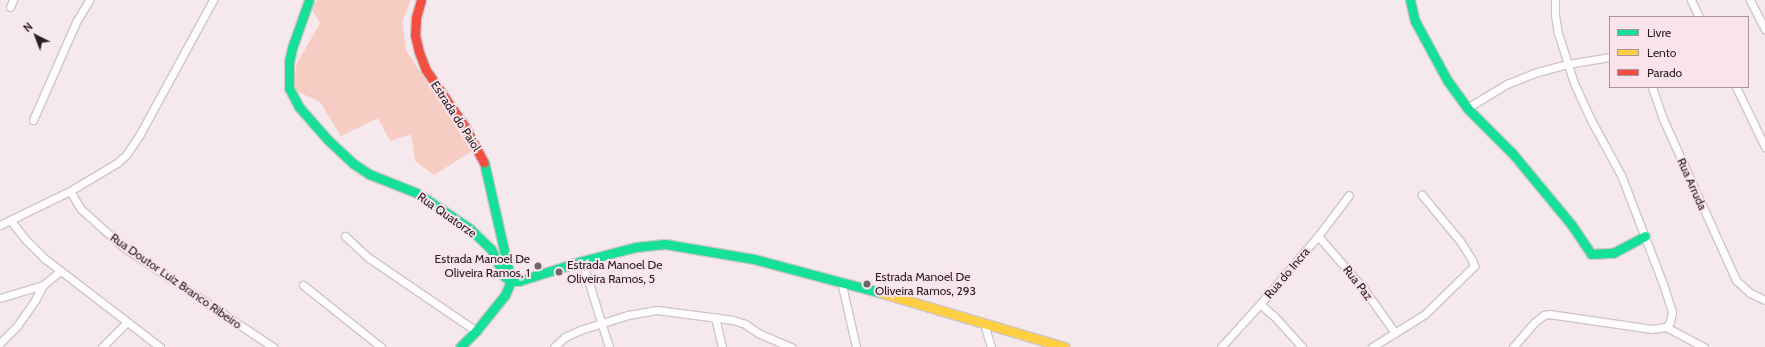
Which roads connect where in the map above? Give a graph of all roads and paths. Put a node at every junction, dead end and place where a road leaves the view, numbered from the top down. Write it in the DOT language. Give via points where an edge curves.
graph roads {
  1 [pos="13,0"];
  2 [pos="89,0"];
  3 [pos="213,0"];
  4 [pos="309,0"];
  5 [pos="422,0"];
  6 [pos="1410,0"];
  7 [pos="1555,0"];
  8 [pos="1691,0"];
  9 [pos="1750,0"];
  10 [pos="10,7"];
  11 [pos="1699,16"];
  12 [pos="1765,29"];
  13 [pos="1609,57"];
  14 [pos="1568,64"];
  15 [pos="1652,88"];
  16 [pos="1736,88"];
  17 [pos="1467,108"];
  18 [pos="33,120"];
  19 [pos="1765,147"];
  20 [pos="70,191"];
  21 [pos="1349,195"];
  22 [pos="1422,195"];
  23 [pos="11,221"];
  24 [pos="0,225"];
  25 [pos="345,236"];
  26 [pos="1318,236"];
  27 [pos="1645,236"];
  28 [pos="582,261"];
  29 [pos="60,271"];
  30 [pos="511,281"];
  31 [pos="841,281"];
  32 [pos="43,285"];
  33 [pos="303,285"];
  34 [pos="0,298"];
  35 [pos="1765,300"];
  36 [pos="1260,304"];
  37 [pos="715,317"];
  38 [pos="127,322"];
  39 [pos="601,323"];
  40 [pos="984,324"];
  41 [pos="1666,327"];
  42 [pos="476,331"];
  43 [pos="1395,333"];
  44 [pos="0,343"];
  45 [pos="102,347"];
  46 [pos="160,347"];
  47 [pos="273,347"];
  48 [pos="381,347"];
  49 [pos="460,347"];
  50 [pos="554,347"];
  51 [pos="609,347"];
  52 [pos="722,347"];
  53 [pos="791,347"];
  54 [pos="856,347"];
  55 [pos="991,347"];
  56 [pos="1064,347"];
  57 [pos="1221,347"];
  58 [pos="1302,347"];
  59 [pos="1372,347"];
  60 [pos="1513,347"];
  61 [pos="1704,347"];
  1 -- 10 [label="street"];
  2 -- 18 [label="street" via="76,22"];
  3 -- 20 [label="street" via="140,134 126,154 117,163"];
  4 -- 30 [label="street, Rua Quatorze" via="289,62 289,88 299,107 328,140 354,164 369,174 417,193 469,228 491,250 504,276"];
  5 -- 30 [label="street, Estrada do Paiol" via="416,18 415,35 419,52 426,70 465,127 484,162"];
  6 -- 17 [label="street" via="1415,21 1447,80"];
  7 -- 14 [label="street" via="1558,33"];
  8 -- 11 [label="street"];
  9 -- 12 [label="street"];
  13 -- 14 [label="street"];
  14 -- 17 [label="street" via="1534,73 1507,84"];
  14 -- 27 [label="street" via="1591,120 1621,175"];
  15 -- 35 [label="street, Rua Arruda" via="1663,119 1736,280 1750,294"];
  16 -- 19 [label="street"];
  17 -- 27 [label="street" via="1513,154 1592,254 1613,253"];
  20 -- 23 [label="street"];
  20 -- 47 [label="street, Rua Doutor Luiz Branco Ribeiro" via="81,210 122,246"];
  21 -- 26 [label="street, Rua do Incra"];
  22 -- 43 [label="street" via="1460,241 1474,264 1434,306"];
  23 -- 24 [label="street"];
  23 -- 29 [label="street" via="33,248"];
  25 -- 42 [label="street" via="369,258"];
  26 -- 36 [label="street, Rua do Incra"];
  26 -- 43 [label="street, Rua Paz" via="1364,289"];
  27 -- 41 [label="street" via="1671,306 1672,318"];
  28 -- 30 [label="street" via="519,281"];
  28 -- 31 [label="street" via="636,247 665,244 754,259"];
  28 -- 39 [label="street"];
  29 -- 32 [label="street"];
  29 -- 38 [label="street"];
  30 -- 42 [label="street" via="505,295"];
  31 -- 40 [label="street"];
  31 -- 54 [label="street"];
  32 -- 34 [label="street"];
  32 -- 44 [label="street" via="17,326"];
  33 -- 48 [label="street"];
  36 -- 57 [label="street, Rua do Incra"];
  36 -- 58 [label="street"];
  37 -- 39 [label="street" via="657,310"];
  37 -- 52 [label="street"];
  37 -- 53 [label="street" via="745,324 760,334"];
  38 -- 45 [label="street"];
  38 -- 46 [label="street"];
  39 -- 50 [label="street" via="572,334"];
  39 -- 51 [label="street"];
  40 -- 55 [label="street"];
  40 -- 56 [label="street"];
  41 -- 60 [label="street" via="1652,330 1549,314 1535,322"];
  41 -- 61 [label="street"];
  42 -- 49 [label="street"];
  43 -- 59 [label="street"];
}
